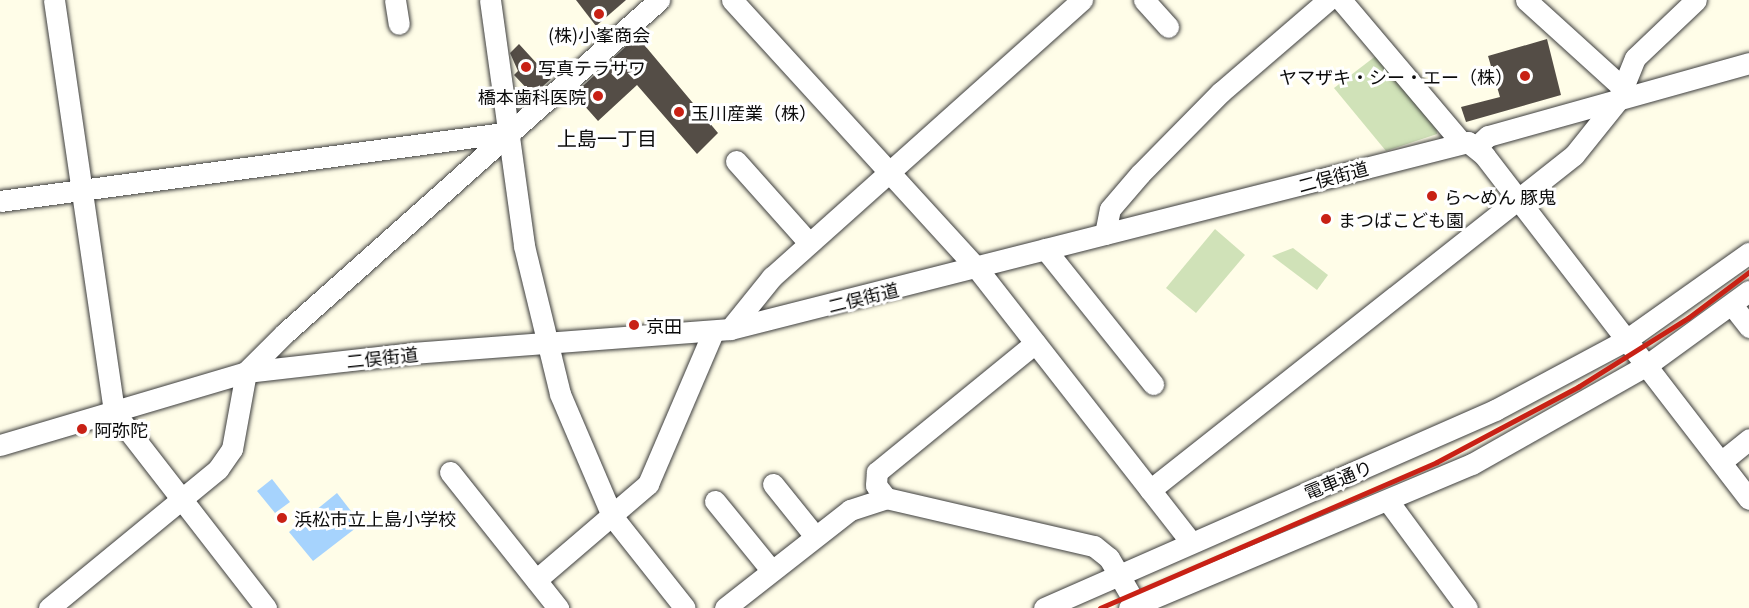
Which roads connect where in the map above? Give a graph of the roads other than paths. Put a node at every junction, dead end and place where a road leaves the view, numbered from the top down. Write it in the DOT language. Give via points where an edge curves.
graph roads {
  1 [pos="54,0"];
  2 [pos="396,0"];
  3 [pos="490,0"];
  4 [pos="659,0"];
  5 [pos="732,0"];
  6 [pos="1082,0"];
  7 [pos="1144,0"];
  8 [pos="1328,0"];
  9 [pos="1341,0"];
  10 [pos="1527,0"];
  11 [pos="1691,2"];
  12 [pos="399,24"];
  13 [pos="1168,27"];
  14 [pos="1749,63"];
  15 [pos="1621,94"];
  16 [pos="511,132"];
  17 [pos="1469,145"];
  18 [pos="736,161"];
  19 [pos="893,173"];
  20 [pos="83,188"];
  21 [pos="1518,199"];
  22 [pos="0,201"];
  23 [pos="1105,234"];
  24 [pos="809,243"];
  25 [pos="1045,249"];
  26 [pos="1749,253"];
  27 [pos="976,267"];
  28 [pos="1749,291"];
  29 [pos="1732,305"];
  30 [pos="1749,327"];
  31 [pos="722,331"];
  32 [pos="1626,340"];
  33 [pos="545,343"];
  34 [pos="1035,343"];
  35 [pos="1647,365"];
  36 [pos="246,372"];
  37 [pos="1153,384"];
  38 [pos="114,412"];
  39 [pos="1749,439"];
  40 [pos="0,445"];
  41 [pos="1721,462"];
  42 [pos="450,472"];
  43 [pos="773,484"];
  44 [pos="1150,489"];
  45 [pos="886,498"];
  46 [pos="1749,499"];
  47 [pos="180,501"];
  48 [pos="716,501"];
  49 [pos="1388,501"];
  50 [pos="612,516"];
  51 [pos="814,535"];
  52 [pos="1190,541"];
  53 [pos="771,570"];
  54 [pos="1118,574"];
  55 [pos="536,580"];
  56 [pos="1135,607"];
  57 [pos="48,608"];
  58 [pos="267,608"];
  59 [pos="558,608"];
  60 [pos="685,608"];
  61 [pos="725,608"];
  62 [pos="1044,608"];
  63 [pos="1467,608"];
  1 -- 20 [label="street"];
  2 -- 12 [label="street"];
  3 -- 16 [label="street"];
  4 -- 16 [label="street"];
  5 -- 19 [label="street"];
  6 -- 19 [label="street"];
  7 -- 13 [label="street"];
  8 -- 23 [label="street" via="1221,92 1140,174 1110,209"];
  9 -- 17 [label="street"];
  10 -- 15 [label="street"];
  11 -- 15 [label="street" via="1635,58"];
  14 -- 15 [label="street, 二俣街道"];
  15 -- 17 [label="street, 二俣街道"];
  15 -- 21 [label="street" via="1574,155"];
  16 -- 20 [label="street"];
  16 -- 33 [label="street" via="524,246"];
  16 -- 36 [label="street"];
  17 -- 21 [label="street"];
  17 -- 23 [label="street, 二俣街道"];
  18 -- 24 [label="street"];
  19 -- 24 [label="street"];
  19 -- 27 [label="street"];
  20 -- 22 [label="street"];
  20 -- 38 [label="street"];
  21 -- 32 [label="street"];
  21 -- 44 [label="street"];
  23 -- 25 [label="street, 二俣街道"];
  24 -- 31 [label="street"];
  25 -- 27 [label="street, 二俣街道"];
  25 -- 37 [label="street"];
  26 -- 32 [label="street"];
  27 -- 31 [label="street, 二俣街道"];
  27 -- 34 [label="street"];
  28 -- 29 [label="street"];
  29 -- 30 [label="street"];
  29 -- 35 [label="street"];
  31 -- 33 [label="street, 二俣街道"];
  31 -- 50 [label="street" via="648,484"];
  32 -- 35 [label="street"];
  32 -- 52 [label="street, 電車通り" via="1495,410"];
  33 -- 36 [label="street, 二俣街道"];
  33 -- 50 [label="street" via="560,394"];
  34 -- 44 [label="street"];
  34 -- 45 [label="street" via="878,472 876,484"];
  35 -- 41 [label="street"];
  35 -- 49 [label="street" via="1542,428"];
  36 -- 38 [label="street, 二俣街道"];
  36 -- 47 [label="street" via="232,449 218,469"];
  38 -- 40 [label="street, 二俣街道"];
  38 -- 47 [label="street"];
  39 -- 41 [label="street"];
  41 -- 46 [label="street"];
  42 -- 55 [label="street"];
  43 -- 51 [label="street"];
  44 -- 52 [label="street"];
  45 -- 51 [label="street" via="850,510"];
  45 -- 54 [label="street" via="1094,546"];
  47 -- 57 [label="street"];
  47 -- 58 [label="street"];
  48 -- 53 [label="street"];
  49 -- 56 [label="street"];
  49 -- 63 [label="street"];
  50 -- 55 [label="street"];
  50 -- 60 [label="street"];
  51 -- 53 [label="street"];
  52 -- 54 [label="street, 電車通り"];
  53 -- 61 [label="street"];
  54 -- 56 [label="street"];
  54 -- 62 [label="street, 電車通り"];
  55 -- 59 [label="street"];
}
